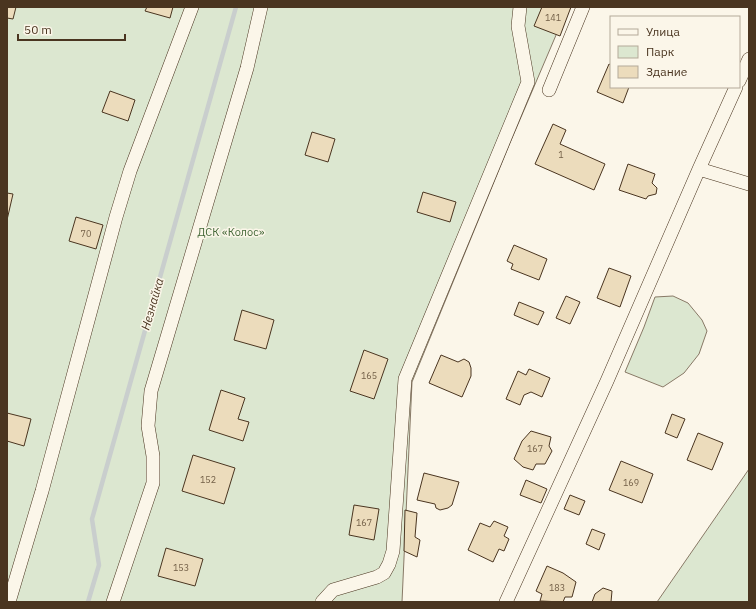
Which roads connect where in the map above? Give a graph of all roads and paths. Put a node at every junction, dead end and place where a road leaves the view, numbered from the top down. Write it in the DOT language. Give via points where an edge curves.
graph roads {
  1 [pos="192,7"];
  2 [pos="261,7"];
  3 [pos="520,7"];
  4 [pos="583,7"];
  5 [pos="749,59"];
  6 [pos="740,79"];
  7 [pos="736,88"];
  8 [pos="549,90"];
  9 [pos="699,169"];
  10 [pos="749,184"];
  11 [pos="9,602"];
  12 [pos="113,602"];
  13 [pos="322,602"];
  14 [pos="506,602"];
  1 -- 11 [label="street" via="130,171"];
  2 -- 12 [label="street" via="247,68 151,392 148,426 153,456 152,483"];
  3 -- 13 [label="street" via="518,26 528,76 526,90 405,379 393,551 389,564 384,573 377,577 333,590"];
  4 -- 8 [label="street"];
  5 -- 6 [label="street"];
  7 -- 9 [label="street"];
  9 -- 10 [label="street"];
  9 -- 14 [label="street" via="607,381"];
}
